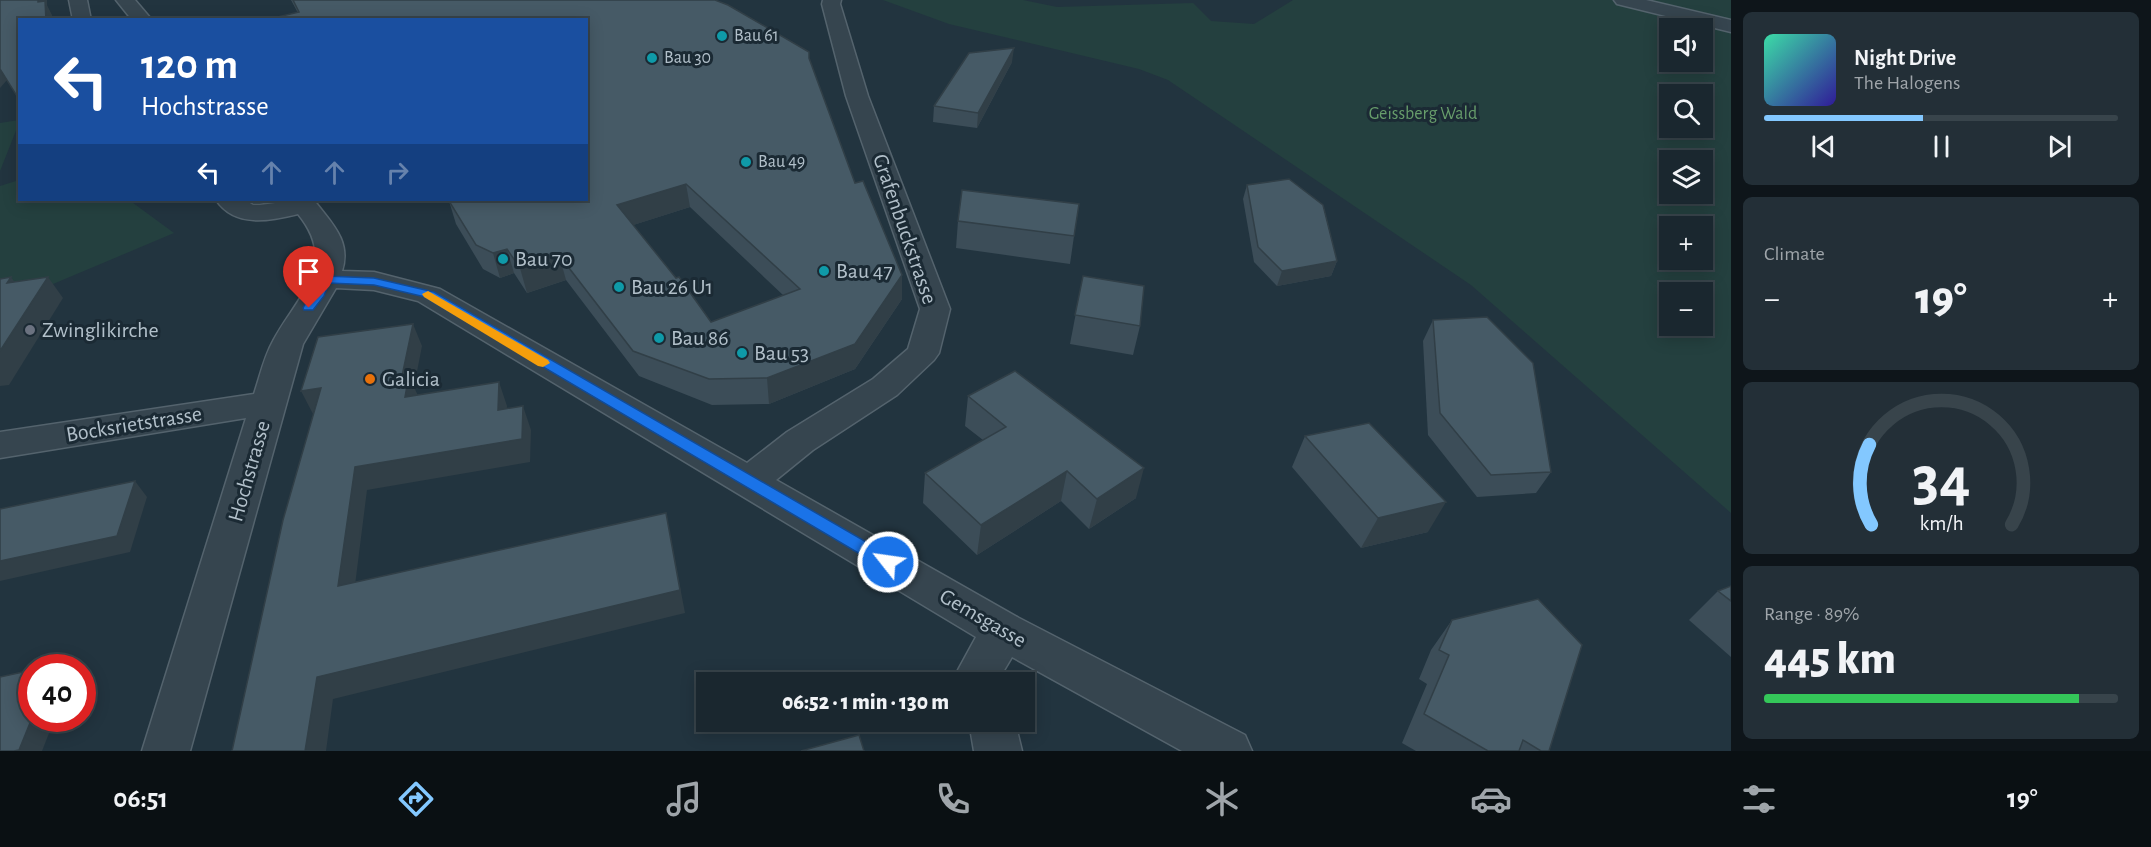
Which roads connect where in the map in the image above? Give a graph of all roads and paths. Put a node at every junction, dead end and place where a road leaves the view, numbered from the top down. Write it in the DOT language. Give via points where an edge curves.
graph roads {
  1 [pos="78,0"];
  2 [pos="125,0"];
  3 [pos="832,0"];
  4 [pos="1623,0"];
  5 [pos="82,18"];
  6 [pos="141,18"];
  7 [pos="1731,26"];
  8 [pos="230,201"];
  9 [pos="303,202"];
  10 [pos="325,279"];
  11 [pos="268,403"];
  12 [pos="3,449"];
  13 [pos="748,482"];
  14 [pos="1004,631"];
  15 [pos="980,672"];
  16 [pos="994,732"];
  17 [pos="166,751"];
  18 [pos="998,751"];
  19 [pos="1228,751"];
  1 -- 5 [label="street"];
  2 -- 6 [label="street"];
  3 -- 13 [label="street, Grafenbuckstrasse" via="857,96 935,309 923,353 885,387 800,441"];
  4 -- 7 [label="street"];
  8 -- 9 [label="street, Hochstrasse" via="244,211 256,212 288,209"];
  9 -- 10 [label="street, Hochstrasse" via="324,228 329,241"];
  10 -- 11 [label="street, Hochstrasse" via="287,344"];
  10 -- 13 [label="street, Gemsgasse" via="374,281 429,295"];
  11 -- 12 [label="street, Bocksrietstrasse"];
  11 -- 17 [label="street, Hochstrasse"];
  13 -- 14 [label="street, Gemsgasse"];
  14 -- 15 [label="street"];
  14 -- 19 [label="street, Gemsgasse"];
  16 -- 18 [label="street"];
}
